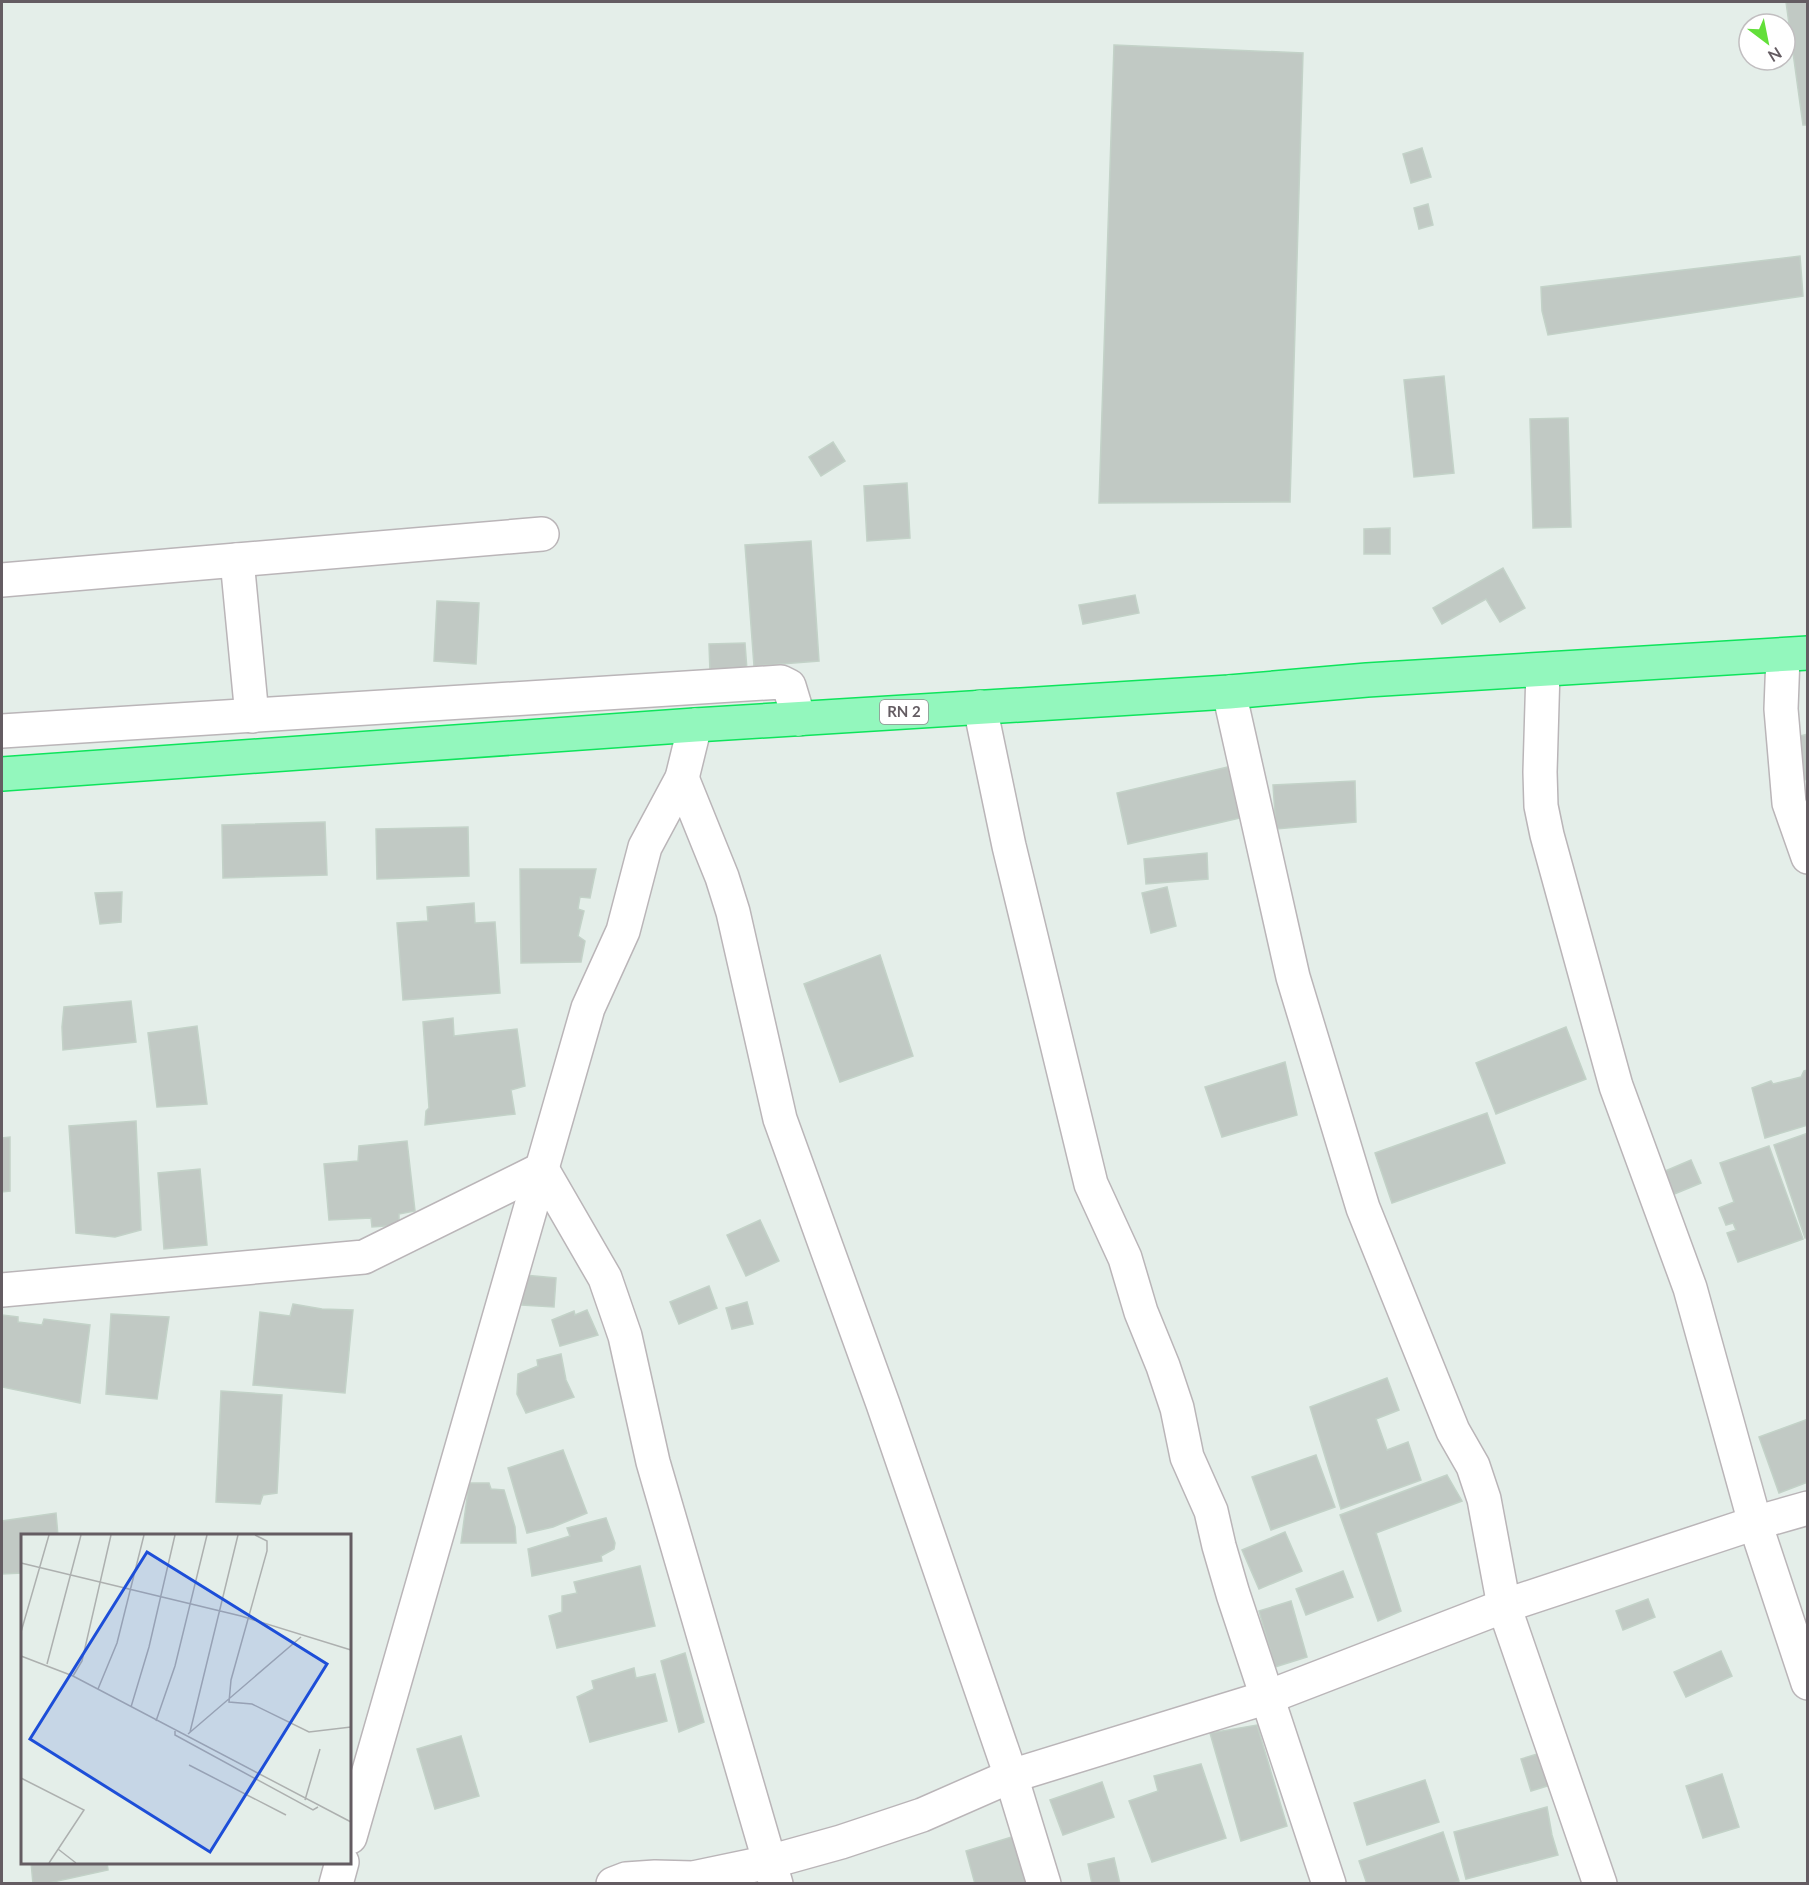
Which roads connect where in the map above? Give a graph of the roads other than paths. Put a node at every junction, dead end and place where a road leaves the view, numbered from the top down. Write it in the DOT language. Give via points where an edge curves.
graph roads {
  1 [pos="542,534"];
  2 [pos="237,560"];
  3 [pos="2,580"];
  4 [pos="1795,654"];
  5 [pos="1543,670"];
  6 [pos="1229,692"];
  7 [pos="980,707"];
  8 [pos="252,716"];
  9 [pos="799,718"];
  10 [pos="694,725"];
  11 [pos="2,731"];
  12 [pos="2,774"];
  13 [pos="682,778"];
  14 [pos="1808,857"];
  15 [pos="542,1169"];
  16 [pos="2,1290"];
  17 [pos="1808,1508"];
  18 [pos="1755,1523"];
  19 [pos="1504,1606"];
  20 [pos="1808,1683"];
  21 [pos="1268,1697"];
  22 [pos="1011,1776"];
  23 [pos="351,1834"];
  24 [pos="342,1864"];
  25 [pos="772,1873"];
  26 [pos="336,1884"];
  27 [pos="613,1884"];
  28 [pos="1044,1884"];
  29 [pos="1329,1884"];
  30 [pos="1600,1884"];
  1 -- 2 [label="street"];
  2 -- 3 [label="street"];
  2 -- 8 [label="street"];
  4 -- 5 [label="highway, RN 2"];
  4 -- 14 [label="street" via="1781,709 1790,803"];
  5 -- 6 [label="highway, RN 2"];
  5 -- 18 [label="street" via="1540,772 1547,835 1616,1086 1690,1288"];
  6 -- 7 [label="highway, RN 2"];
  6 -- 19 [label="street" via="1293,977 1364,1208 1453,1431 1473,1466 1484,1499"];
  7 -- 9 [label="highway, RN 2"];
  7 -- 21 [label="street" via="1090,1184 1125,1258 1141,1312 1164,1366 1187,1457 1211,1511 1230,1584"];
  8 -- 9 [label="street" via="781,682 789,687"];
  8 -- 11 [label="street"];
  9 -- 10 [label="highway, RN 2"];
  10 -- 12 [label="highway, RN 2"];
  10 -- 13 [label="street"];
  13 -- 15 [label="street" via="645,847 622,931 588,1008"];
  13 -- 22 [label="street" via="733,912 780,1119 884,1404"];
  15 -- 16 [label="street" via="364,1257"];
  15 -- 23 [label="street"];
  15 -- 25 [label="street" via="605,1278 625,1336 653,1462"];
  17 -- 18 [label="street"];
  18 -- 19 [label="street"];
  18 -- 20 [label="street"];
  19 -- 21 [label="street"];
  19 -- 30 [label="street"];
  21 -- 22 [label="street"];
  21 -- 29 [label="street"];
  22 -- 25 [label="street"];
  22 -- 28 [label="street"];
  24 -- 26 [label="street"];
  25 -- 27 [label="street" via="626,1879"];
}
